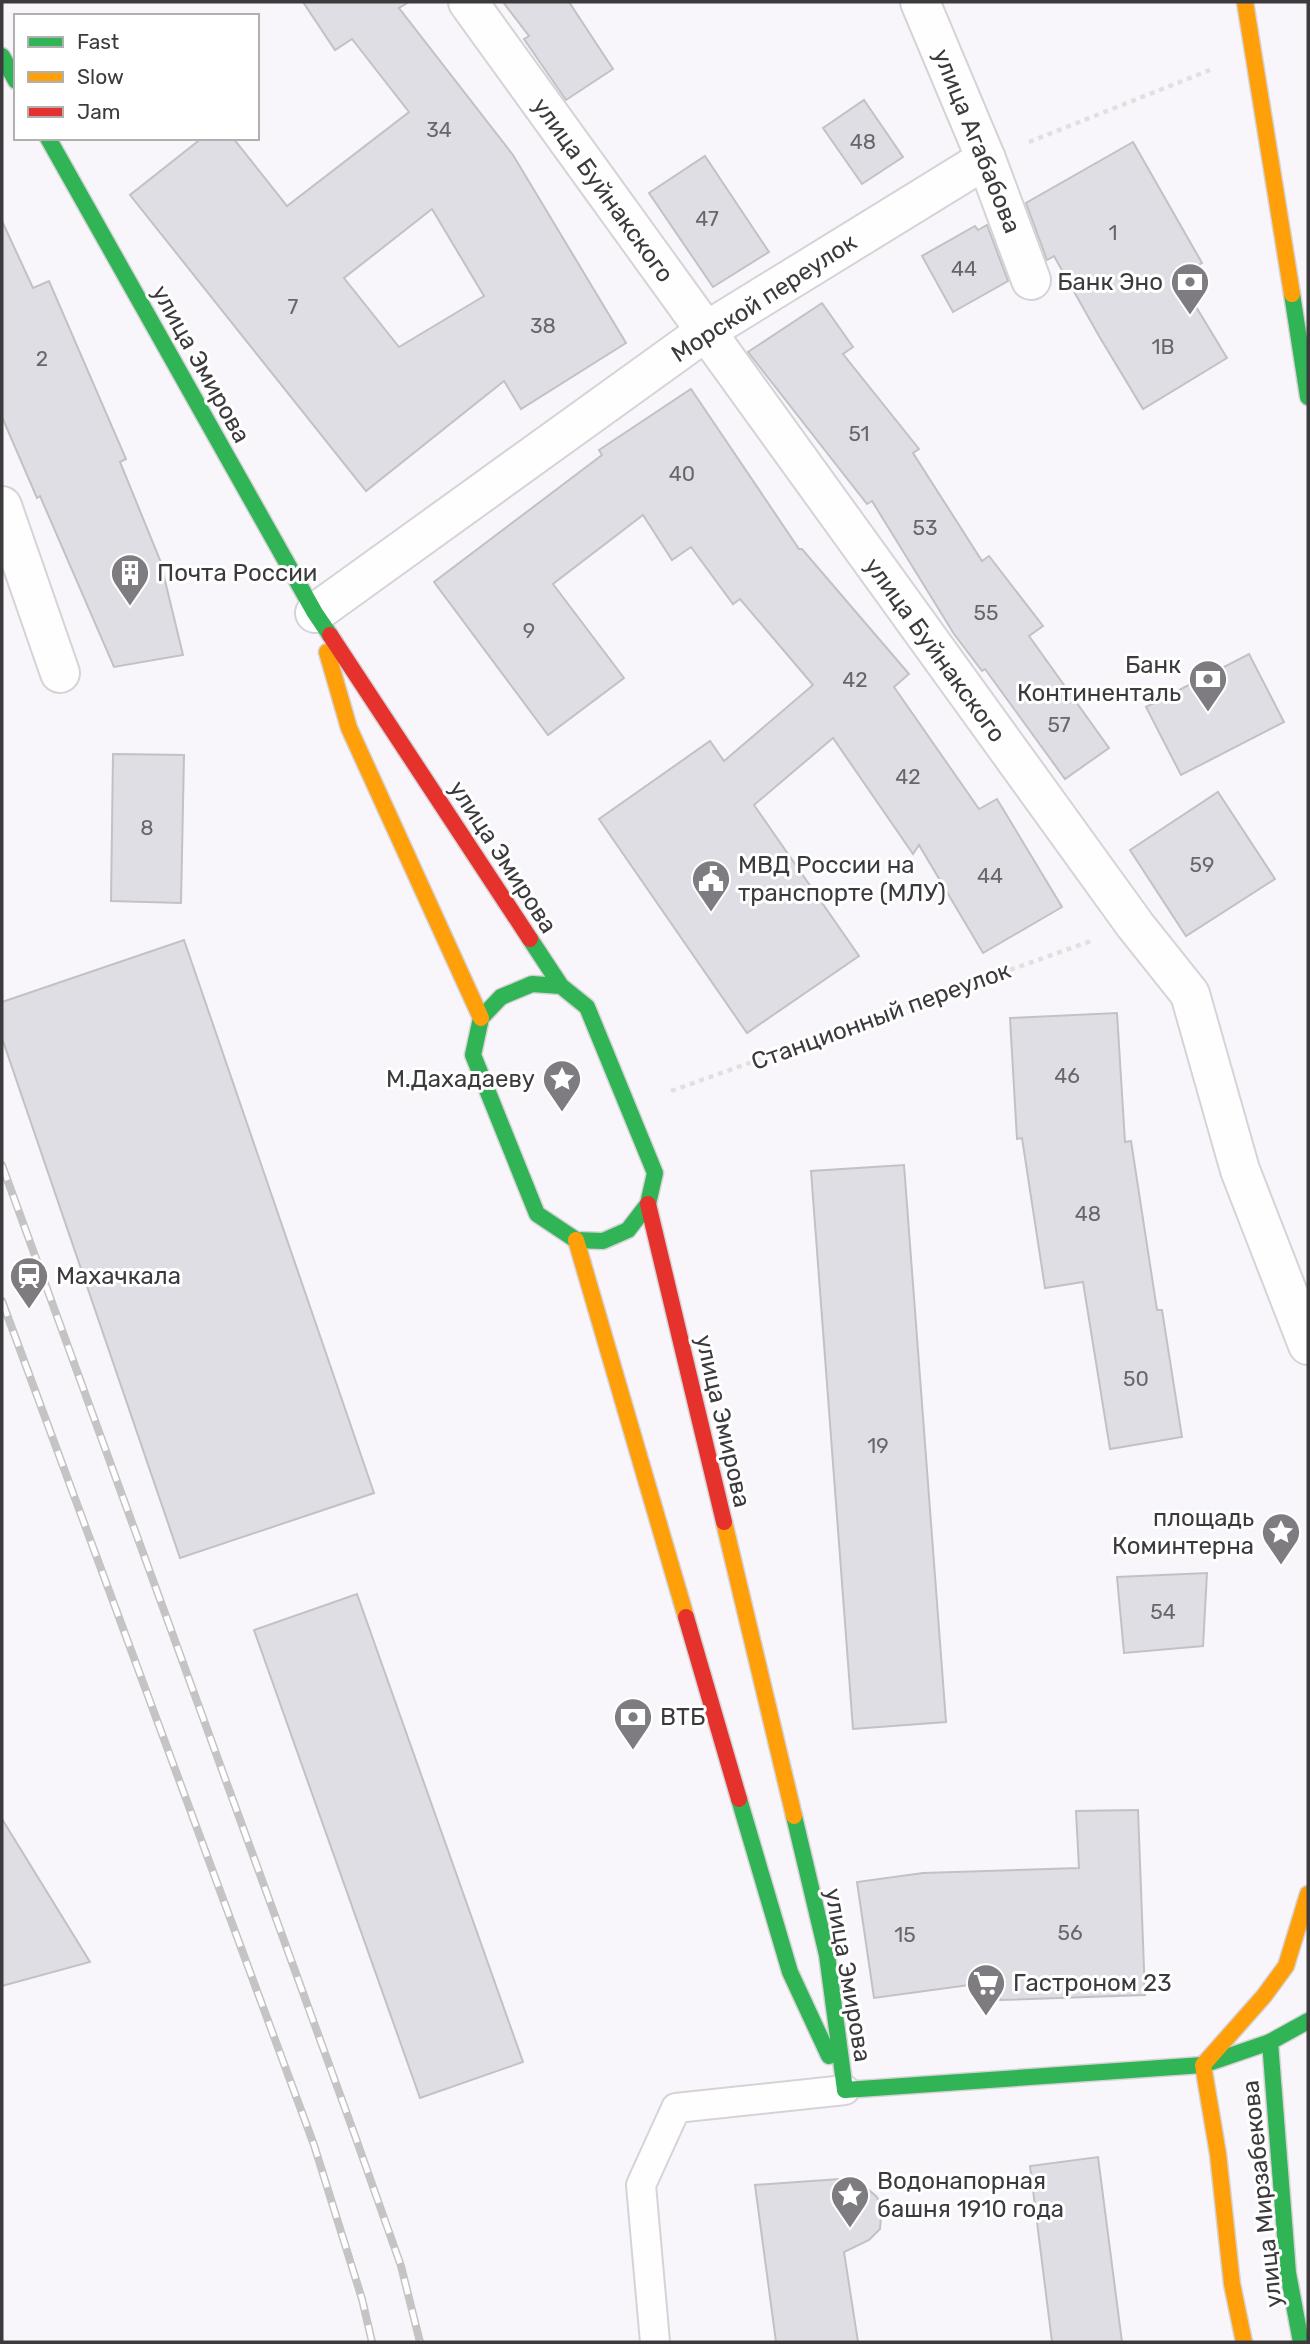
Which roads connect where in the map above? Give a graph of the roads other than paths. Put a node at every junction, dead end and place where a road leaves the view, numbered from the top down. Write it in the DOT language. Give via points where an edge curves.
graph roads {
  1 [pos="468,2"];
  2 [pos="920,2"];
  3 [pos="1245,2"];
  4 [pos="2,57"];
  5 [pos="14,78"];
  6 [pos="49,140"];
  7 [pos="986,159"];
  8 [pos="1031,280"];
  9 [pos="705,332"];
  10 [pos="1308,397"];
  11 [pos="2,506"];
  12 [pos="315,613"];
  13 [pos="60,673"];
  14 [pos="561,986"];
  15 [pos="481,1018"];
  16 [pos="648,1204"];
  17 [pos="576,1240"];
  18 [pos="1308,1345"];
  19 [pos="1308,1894"];
  20 [pos="1308,2021"];
  21 [pos="1270,2042"];
  22 [pos="1203,2065"];
  23 [pos="845,2090"];
  24 [pos="655,2342"];
  25 [pos="1244,2342"];
  26 [pos="1301,2342"];
  1 -- 9 [label="street, улица Буйнакского"];
  2 -- 7 [label="street, улица Агабабова"];
  3 -- 10 [label="street"];
  4 -- 5 [label="street"];
  6 -- 12 [label="street, улица Эмирова"];
  7 -- 8 [label="street, улица Агабабова"];
  7 -- 9 [label="street, Морской переулок"];
  9 -- 12 [label="street, Морской переулок"];
  9 -- 18 [label="street, улица Буйнакского" via="1135,925 1190,994 1240,1170"];
  11 -- 13 [label="street"];
  12 -- 14 [label="street, улица Эмирова"];
  12 -- 15 [label="street, улица Эмирова" via="349,728"];
  14 -- 15 [label="street" via="532,984 501,997"];
  14 -- 16 [label="street, улица Эмирова" via="587,1007 655,1173"];
  15 -- 17 [label="street" via="473,1055 537,1214"];
  16 -- 17 [label="street, улица Эмирова" via="628,1230 603,1241"];
  16 -- 23 [label="street, улица Эмирова" via="827,1955"];
  17 -- 23 [label="street, улица Эмирова" via="790,1972"];
  19 -- 22 [label="street" via="1286,1966"];
  20 -- 21 [label="street"];
  21 -- 22 [label="street"];
  21 -- 26 [label="street, улица Мирзабекова" via="1288,2273"];
  22 -- 23 [label="street"];
  22 -- 25 [label="street, улица Мирзабекова"];
  23 -- 24 [label="lane" via="676,2108 641,2185"];
}
